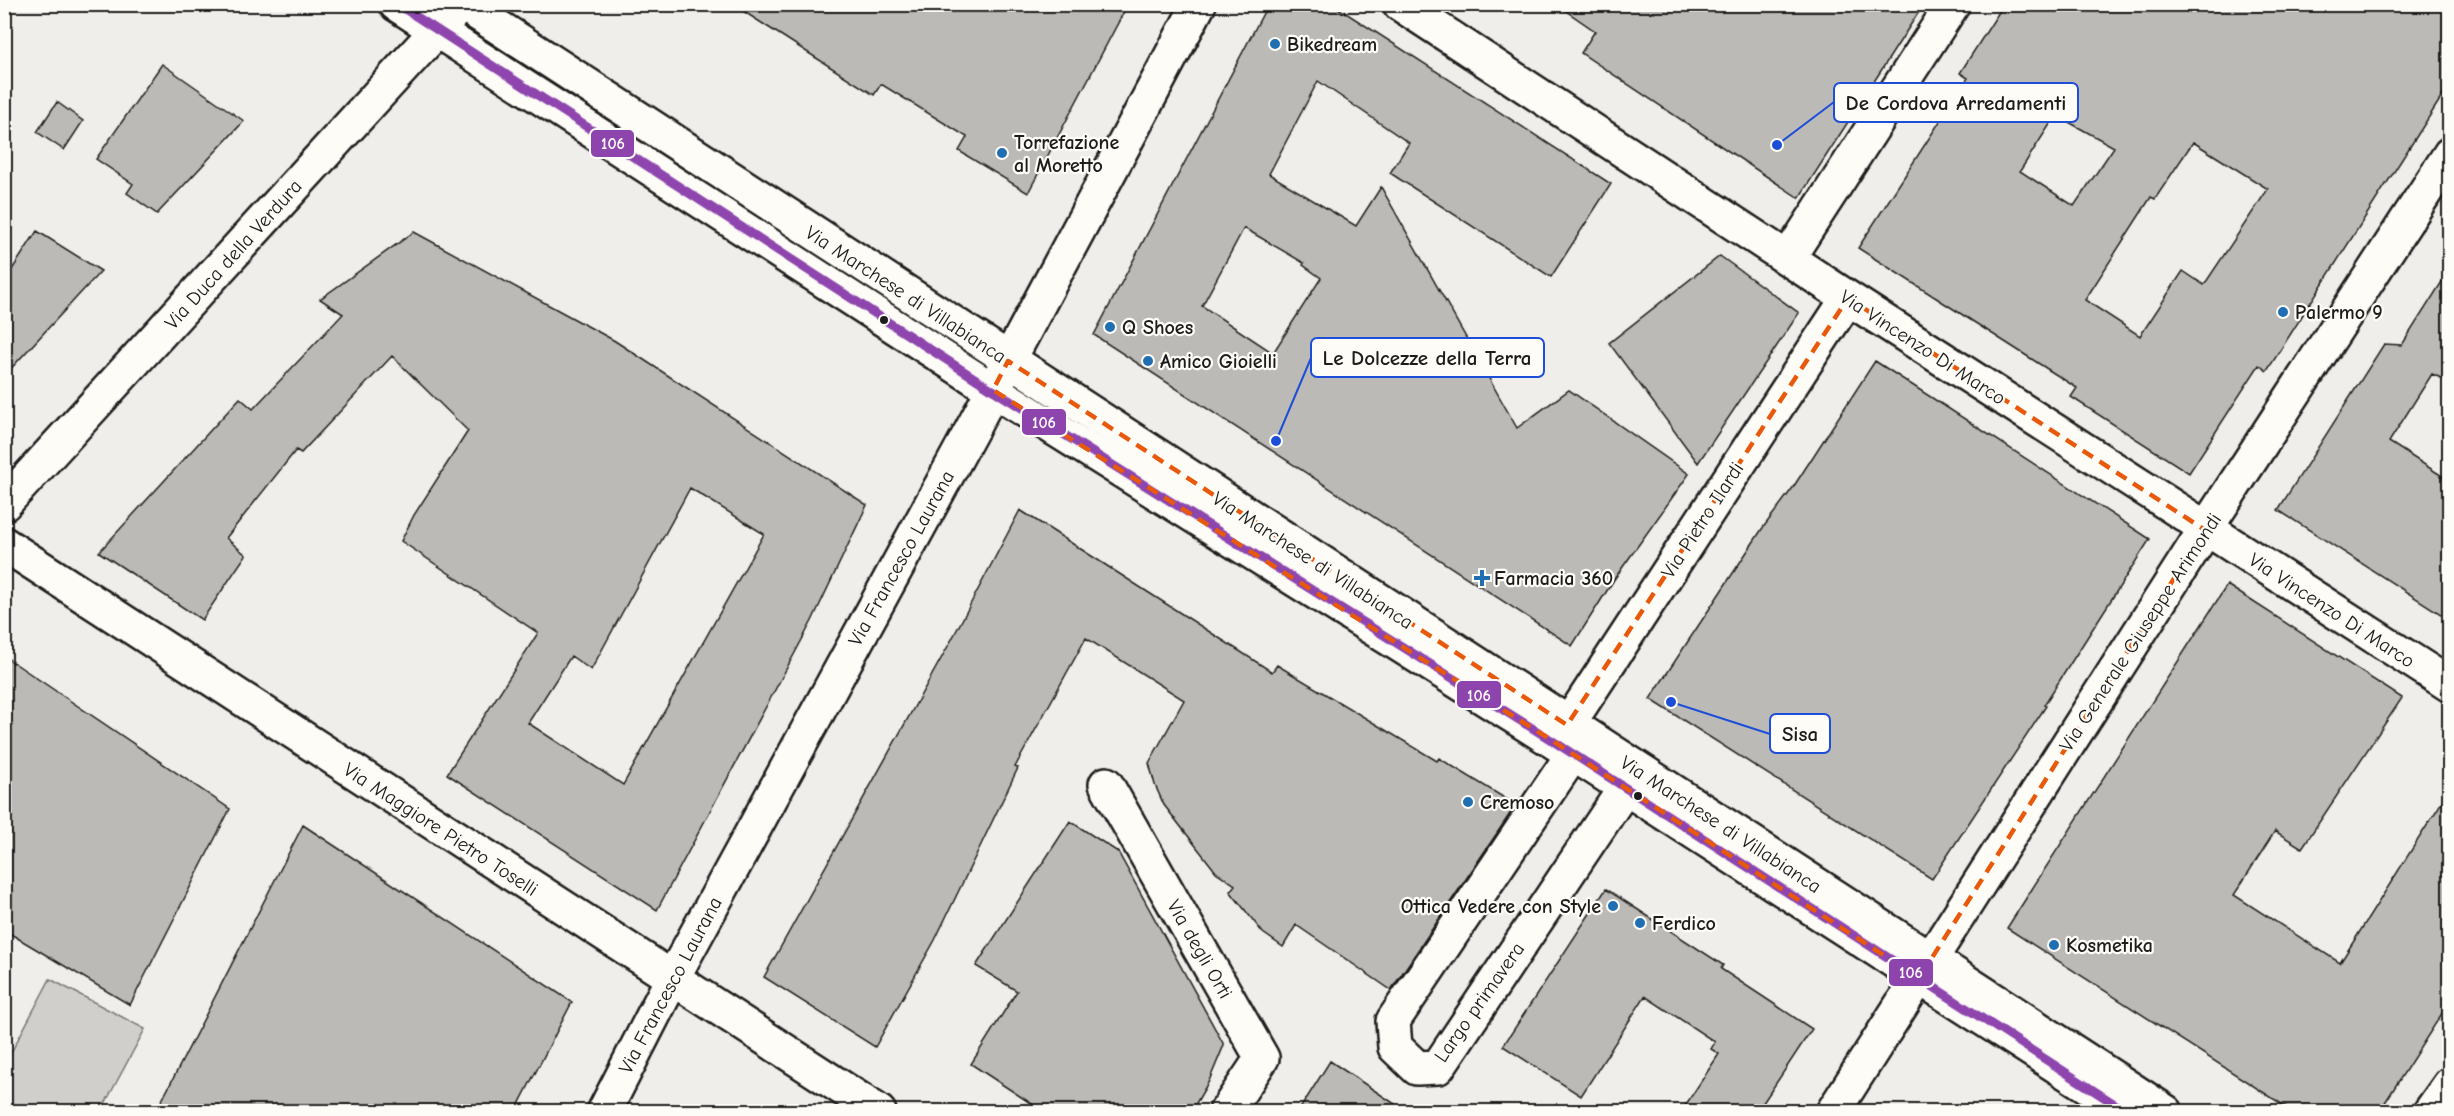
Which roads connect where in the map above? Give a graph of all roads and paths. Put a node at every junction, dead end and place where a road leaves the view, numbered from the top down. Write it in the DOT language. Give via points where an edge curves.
graph roads {
  1 [pos="396,4"];
  2 [pos="462,4"];
  3 [pos="1199,4"];
  4 [pos="1400,4"];
  5 [pos="1953,4"];
  6 [pos="437,31"];
  7 [pos="2450,154"];
  8 [pos="1788,258"];
  9 [pos="1848,298"];
  10 [pos="1008,361"];
  11 [pos="993,390"];
  12 [pos="4,504"];
  13 [pos="2205,530"];
  14 [pos="4,544"];
  15 [pos="2450,686"];
  16 [pos="1565,741"];
  17 [pos="1106,784"];
  18 [pos="1625,788"];
  19 [pos="1924,969"];
  20 [pos="672,979"];
  21 [pos="2450,1084"];
  22 [pos="604,1112"];
  23 [pos="879,1112"];
  24 [pos="1227,1112"];
  25 [pos="1833,1112"];
  26 [pos="2128,1112"];
  27 [pos="2166,1112"];
  28 [pos="2430,1112"];
  1 -- 6 [label="street, Via Marchese di Villabianca"];
  2 -- 6 [label="street, Via Duca della Verdura"];
  2 -- 10 [label="street, Via Marchese di Villabianca"];
  3 -- 10 [label="street, Via Francesco Laurana"];
  4 -- 8 [label="street, Via Vincenzo Di Marco"];
  5 -- 8 [label="street"];
  6 -- 11 [label="street, Via Marchese di Villabianca"];
  6 -- 12 [label="street, Via Duca della Verdura"];
  7 -- 13 [label="street, Via Generale Giuseppe Arimondi"];
  8 -- 9 [label="street, Via Vincenzo Di Marco"];
  9 -- 13 [label="street, Via Vincenzo Di Marco"];
  9 -- 16 [label="street, Via Pietro Ilardi"];
  10 -- 11 [label="street, Via Francesco Laurana"];
  10 -- 16 [label="street, Via Marchese di Villabianca"];
  11 -- 16 [label="street, Via Marchese di Villabianca"];
  11 -- 20 [label="street, Via Francesco Laurana"];
  13 -- 15 [label="street, Via Vincenzo Di Marco"];
  13 -- 19 [label="street, Via Generale Giuseppe Arimondi"];
  14 -- 20 [label="street, Via Maggiore Pietro Toselli"];
  16 -- 18 [label="street, Via Marchese di Villabianca"];
  16 -- 18 [label="street, Largo primavera" via="1393,1021 1395,1047 1417,1068 1438,1067"];
  16 -- 19 [label="street, Via Marchese di Villabianca"];
  17 -- 24 [label="street, Via degli Orti" via="1262,1058"];
  18 -- 19 [label="street, Via Marchese di Villabianca"];
  19 -- 25 [label="street, Via Generale Giuseppe Arimondi"];
  19 -- 26 [label="street, Via Marchese di Villabianca"];
  19 -- 27 [label="street, Via Marchese di Villabianca"];
  20 -- 22 [label="street, Via Francesco Laurana"];
  20 -- 23 [label="street, Via Maggiore Pietro Toselli"];
  21 -- 28 [label="street"];
}
